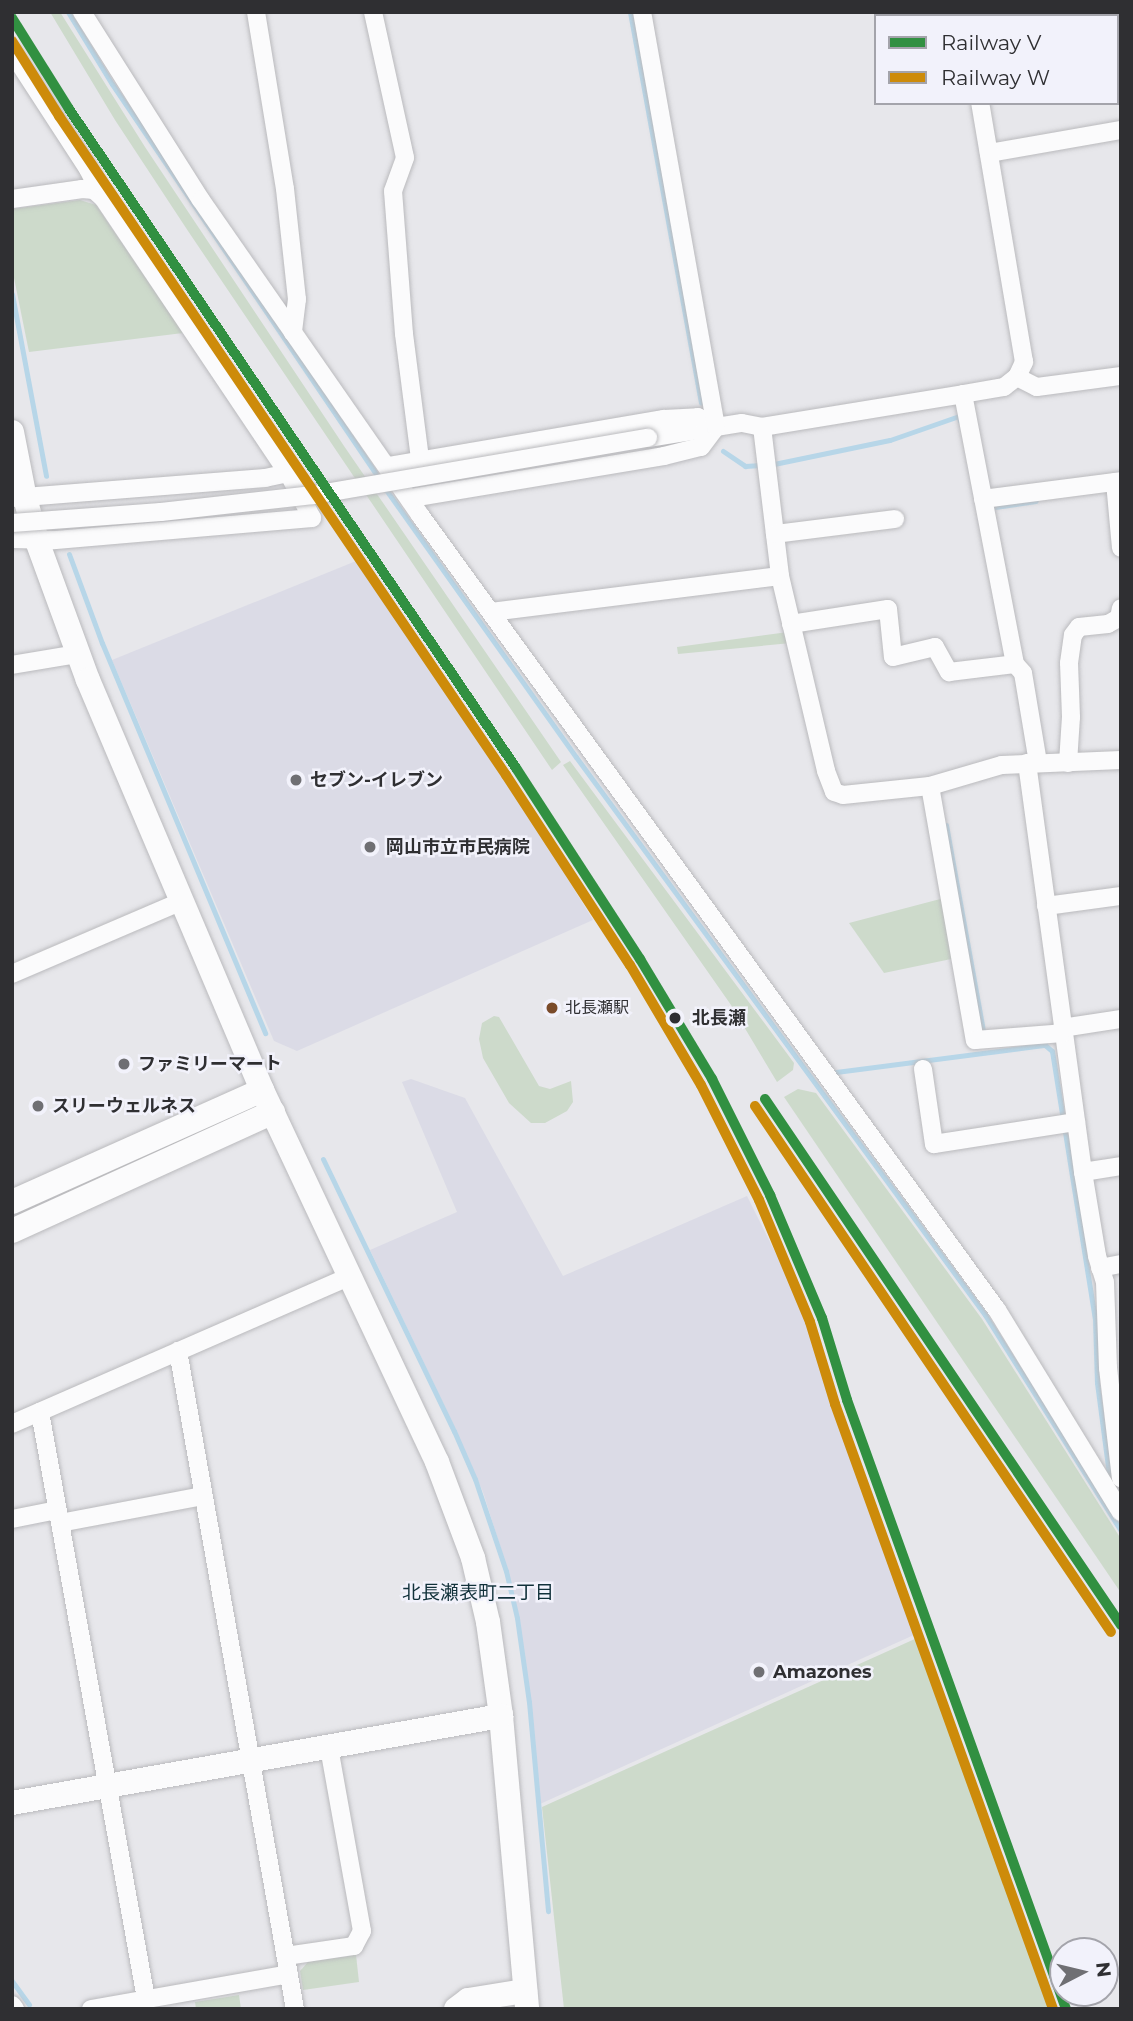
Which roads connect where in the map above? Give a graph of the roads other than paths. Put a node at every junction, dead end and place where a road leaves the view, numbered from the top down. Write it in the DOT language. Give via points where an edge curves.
graph roads {
  1 [pos="82,12"];
  2 [pos="256,12"];
  3 [pos="373,12"];
  4 [pos="642,12"];
  5 [pos="12,51"];
  6 [pos="980,105"];
  7 [pos="1121,130"];
  8 [pos="989,153"];
  9 [pos="94,190"];
  10 [pos="12,200"];
  11 [pos="293,333"];
  12 [pos="1121,376"];
  13 [pos="1017,377"];
  14 [pos="963,394"];
  15 [pos="716,427"];
  16 [pos="762,427"];
  17 [pos="12,432"];
  18 [pos="421,459"];
  19 [pos="388,466"];
  20 [pos="288,473"];
  21 [pos="1118,481"];
  22 [pos="18,498"];
  23 [pos="411,498"];
  24 [pos="983,499"];
  25 [pos="895,519"];
  26 [pos="12,523"];
  27 [pos="775,534"];
  28 [pos="12,540"];
  29 [pos="37,541"];
  30 [pos="1121,548"];
  31 [pos="779,576"];
  32 [pos="1121,608"];
  33 [pos="491,612"];
  34 [pos="791,624"];
  35 [pos="78,654"];
  36 [pos="1015,664"];
  37 [pos="12,665"];
  38 [pos="1121,760"];
  39 [pos="1032,763"];
  40 [pos="1068,763"];
  41 [pos="930,786"];
  42 [pos="1121,896"];
  43 [pos="182,901"];
  44 [pos="1046,906"];
  45 [pos="12,974"];
  46 [pos="1121,1019"];
  47 [pos="1063,1031"];
  48 [pos="923,1069"];
  49 [pos="268,1101"];
  50 [pos="1068,1124"];
  51 [pos="1121,1166"];
  52 [pos="1083,1172"];
  53 [pos="12,1202"];
  54 [pos="12,1231"];
  55 [pos="1121,1264"];
  56 [pos="1100,1268"];
  57 [pos="351,1276"];
  58 [pos="178,1351"];
  59 [pos="1114,1367"];
  60 [pos="40,1412"];
  61 [pos="12,1424"];
  62 [pos="1121,1478"];
  63 [pos="203,1496"];
  64 [pos="1119,1500"];
  65 [pos="58,1517"];
  66 [pos="12,1519"];
  67 [pos="501,1716"];
  68 [pos="329,1747"];
  69 [pos="251,1761"];
  70 [pos="107,1785"];
  71 [pos="12,1803"];
  72 [pos="288,1965"];
  73 [pos="146,1999"];
  74 [pos="526,2000"];
  75 [pos="91,2009"];
  76 [pos="295,2009"];
  77 [pos="456,2009"];
  1 -- 11 [label="street" via="201,200"];
  2 -- 11 [label="street" via="298,299"];
  3 -- 18 [label="street" via="405,158 393,191 404,334"];
  4 -- 15 [label="street"];
  5 -- 9 [label="street" via="88,169"];
  6 -- 8 [label="street"];
  7 -- 8 [label="street"];
  8 -- 13 [label="street" via="1024,362"];
  9 -- 10 [label="street"];
  9 -- 20 [label="street"];
  11 -- 19 [label="street"];
  12 -- 13 [label="street" via="1037,387"];
  13 -- 14 [label="street" via="1004,387"];
  14 -- 16 [label="street"];
  14 -- 24 [label="street"];
  15 -- 16 [label="street" via="742,423"];
  15 -- 18 [label="street" via="698,417 664,419"];
  15 -- 23 [label="street" via="702,447 664,456"];
  15 -- 26 [label="street, bridge" via="313,495"];
  16 -- 27 [label="street"];
  17 -- 22 [label="street"];
  18 -- 19 [label="street"];
  19 -- 23 [label="street"];
  20 -- 22 [label="street"];
  20 -- 29 [label="street" via="313,518"];
  21 -- 24 [label="street"];
  21 -- 30 [label="street"];
  22 -- 29 [label="street"];
  23 -- 33 [label="street"];
  24 -- 36 [label="street"];
  25 -- 27 [label="street"];
  27 -- 31 [label="street"];
  28 -- 29 [label="street"];
  29 -- 35 [label="street"];
  31 -- 33 [label="street"];
  31 -- 34 [label="street"];
  32 -- 40 [label="street" via="1119,618 1079,627 1073,635"];
  33 -- 64 [label="street" via="997,1310"];
  34 -- 36 [label="street" via="888,609 893,657 935,647 949,672"];
  34 -- 41 [label="street" via="834,792 843,795"];
  35 -- 37 [label="street"];
  35 -- 43 [label="street"];
  36 -- 39 [label="street" via="1023,673"];
  38 -- 40 [label="street"];
  39 -- 40 [label="street"];
  39 -- 41 [label="street" via="975,771"];
  39 -- 44 [label="street"];
  41 -- 47 [label="street" via="975,1040"];
  42 -- 44 [label="street"];
  43 -- 45 [label="street"];
  43 -- 49 [label="street"];
  44 -- 47 [label="street"];
  46 -- 47 [label="street"];
  47 -- 50 [label="street"];
  48 -- 50 [label="street" via="934,1144"];
  49 -- 53 [label="street"];
  49 -- 54 [label="street"];
  49 -- 57 [label="street"];
  50 -- 52 [label="street"];
  51 -- 52 [label="street"];
  52 -- 56 [label="street"];
  55 -- 56 [label="street"];
  56 -- 59 [label="street"];
  57 -- 58 [label="street"];
  57 -- 67 [label="street" via="453,1499 488,1622"];
  58 -- 60 [label="street"];
  58 -- 63 [label="street"];
  59 -- 62 [label="street"];
  60 -- 61 [label="street"];
  60 -- 65 [label="street"];
  63 -- 65 [label="street"];
  63 -- 69 [label="street"];
  65 -- 66 [label="street"];
  65 -- 70 [label="street"];
  67 -- 68 [label="street"];
  67 -- 74 [label="street"];
  68 -- 69 [label="street"];
  68 -- 72 [label="street" via="362,1931 354,1946"];
  69 -- 70 [label="street"];
  69 -- 72 [label="street"];
  70 -- 71 [label="street"];
  70 -- 73 [label="street"];
  72 -- 73 [label="street"];
  72 -- 76 [label="street"];
  73 -- 75 [label="street"];
  74 -- 77 [label="street" via="468,2000"];
}
